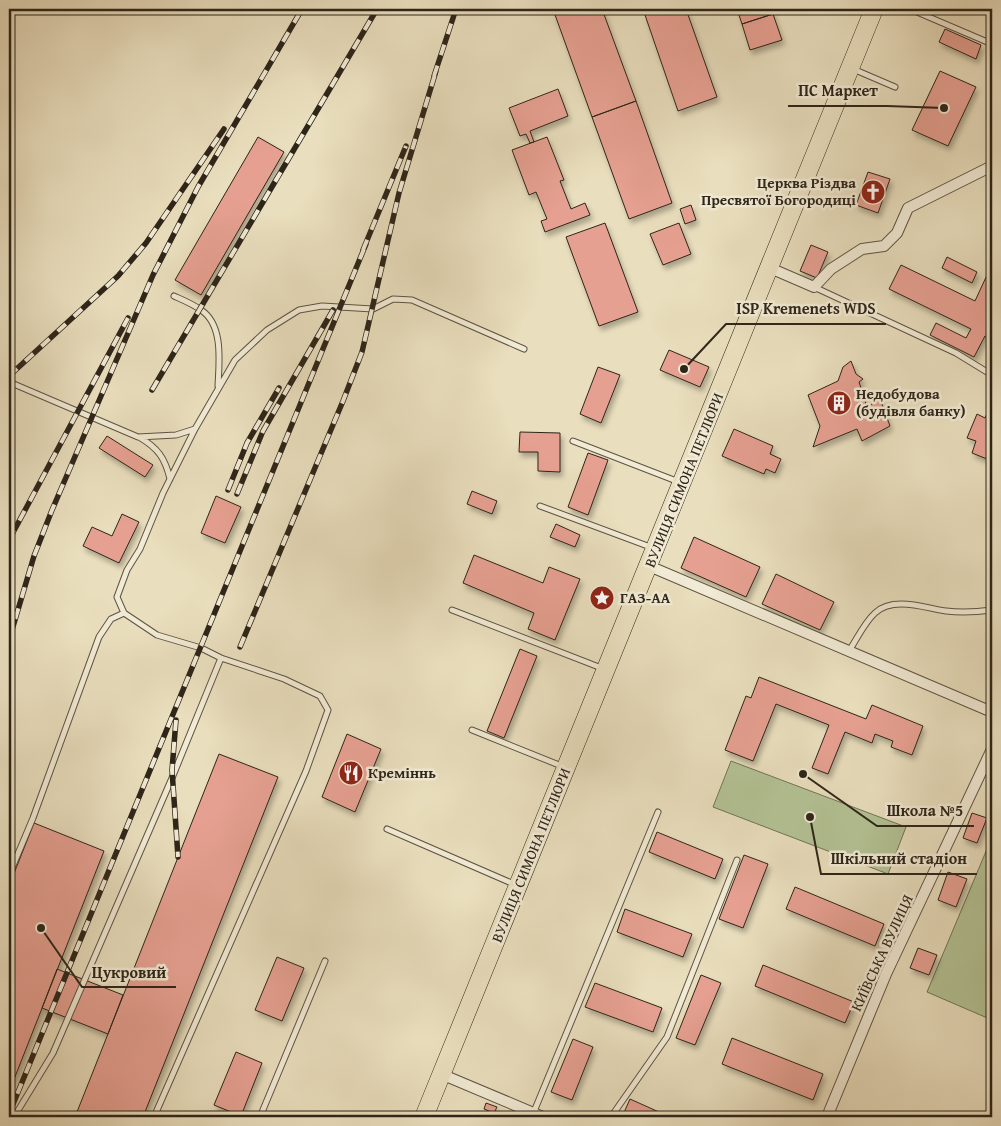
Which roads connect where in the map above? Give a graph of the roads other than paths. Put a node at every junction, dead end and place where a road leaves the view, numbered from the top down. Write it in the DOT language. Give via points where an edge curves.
graph roads {
  1 [pos="874,9"];
  2 [pos="910,9"];
  3 [pos="992,44"];
  4 [pos="850,68"];
  5 [pos="894,87"];
  6 [pos="992,166"];
  7 [pos="770,268"];
  8 [pos="814,287"];
  9 [pos="174,296"];
  10 [pos="524,349"];
  11 [pos="992,375"];
  12 [pos="9,382"];
  13 [pos="218,387"];
  14 [pos="195,429"];
  15 [pos="138,437"];
  16 [pos="573,441"];
  17 [pos="170,479"];
  18 [pos="682,483"];
  19 [pos="540,506"];
  20 [pos="656,549"];
  21 [pos="649,566"];
  22 [pos="452,610"];
  23 [pos="992,610"];
  24 [pos="124,613"];
  25 [pos="849,651"];
  26 [pos="221,658"];
  27 [pos="607,670"];
  28 [pos="992,712"];
  29 [pos="472,730"];
  30 [pos="992,750"];
  31 [pos="566,768"];
  32 [pos="658,812"];
  33 [pos="387,829"];
  34 [pos="736,860"];
  35 [pos="9,875"];
  36 [pos="518,886"];
  37 [pos="325,960"];
  38 [pos="441,1074"];
  39 [pos="537,1116"];
  40 [pos="14,1117"];
  41 [pos="154,1117"];
  42 [pos="260,1117"];
  43 [pos="424,1117"];
  44 [pos="611,1117"];
  45 [pos="827,1117"];
  1 -- 4 [label="highway, ВУЛИЦЯ СИМОНА ПЕТЛЮРИ"];
  2 -- 3 [label="lane"];
  4 -- 5 [label="lane"];
  4 -- 7 [label="highway, ВУЛИЦЯ СИМОНА ПЕТЛЮРИ"];
  6 -- 8 [label="street" via="908,208 896,233 884,246 862,249 831,269"];
  7 -- 8 [label="street"];
  7 -- 18 [label="highway, ВУЛИЦЯ СИМОНА ПЕТЛЮРИ"];
  8 -- 11 [label="lane" via="956,353"];
  9 -- 13 [label="lane" via="203,311 216,329"];
  10 -- 13 [label="lane" via="412,300 393,299 373,310 322,306 299,310 266,330 235,360"];
  12 -- 15 [label="lane"];
  13 -- 14 [label="lane"];
  14 -- 15 [label="lane" via="176,435"];
  14 -- 17 [label="lane"];
  15 -- 17 [label="lane" via="166,460"];
  16 -- 18 [label="lane"];
  17 -- 24 [label="lane" via="117,598"];
  18 -- 20 [label="highway, ВУЛИЦЯ СИМОНА ПЕТЛЮРИ"];
  19 -- 20 [label="lane"];
  20 -- 21 [label="highway, ВУЛИЦЯ СИМОНА ПЕТЛЮРИ"];
  21 -- 25 [label="street"];
  21 -- 27 [label="highway, ВУЛИЦЯ СИМОНА ПЕТЛЮРИ"];
  22 -- 27 [label="lane"];
  23 -- 25 [label="lane" via="972,613 921,605 889,606 876,611"];
  24 -- 26 [label="lane" via="157,635 201,648"];
  24 -- 35 [label="lane" via="111,619 99,637"];
  25 -- 28 [label="street"];
  26 -- 40 [label="lane" via="53,1053"];
  26 -- 41 [label="lane" via="320,696 328,710 306,771"];
  27 -- 31 [label="highway, ВУЛИЦЯ СИМОНА ПЕТЛЮРИ"];
  29 -- 31 [label="lane"];
  30 -- 45 [label="street, КИЇВСЬКА ВУЛИЦЯ" via="886,974"];
  31 -- 36 [label="highway, ВУЛИЦЯ СИМОНА ПЕТЛЮРИ"];
  32 -- 39 [label="lane"];
  33 -- 36 [label="lane"];
  34 -- 44 [label="lane" via="667,1037"];
  36 -- 38 [label="highway, ВУЛИЦЯ СИМОНА ПЕТЛЮРИ"];
  37 -- 42 [label="lane"];
  38 -- 39 [label="street"];
  38 -- 43 [label="highway, ВУЛИЦЯ СИМОНА ПЕТЛЮРИ"];
}
